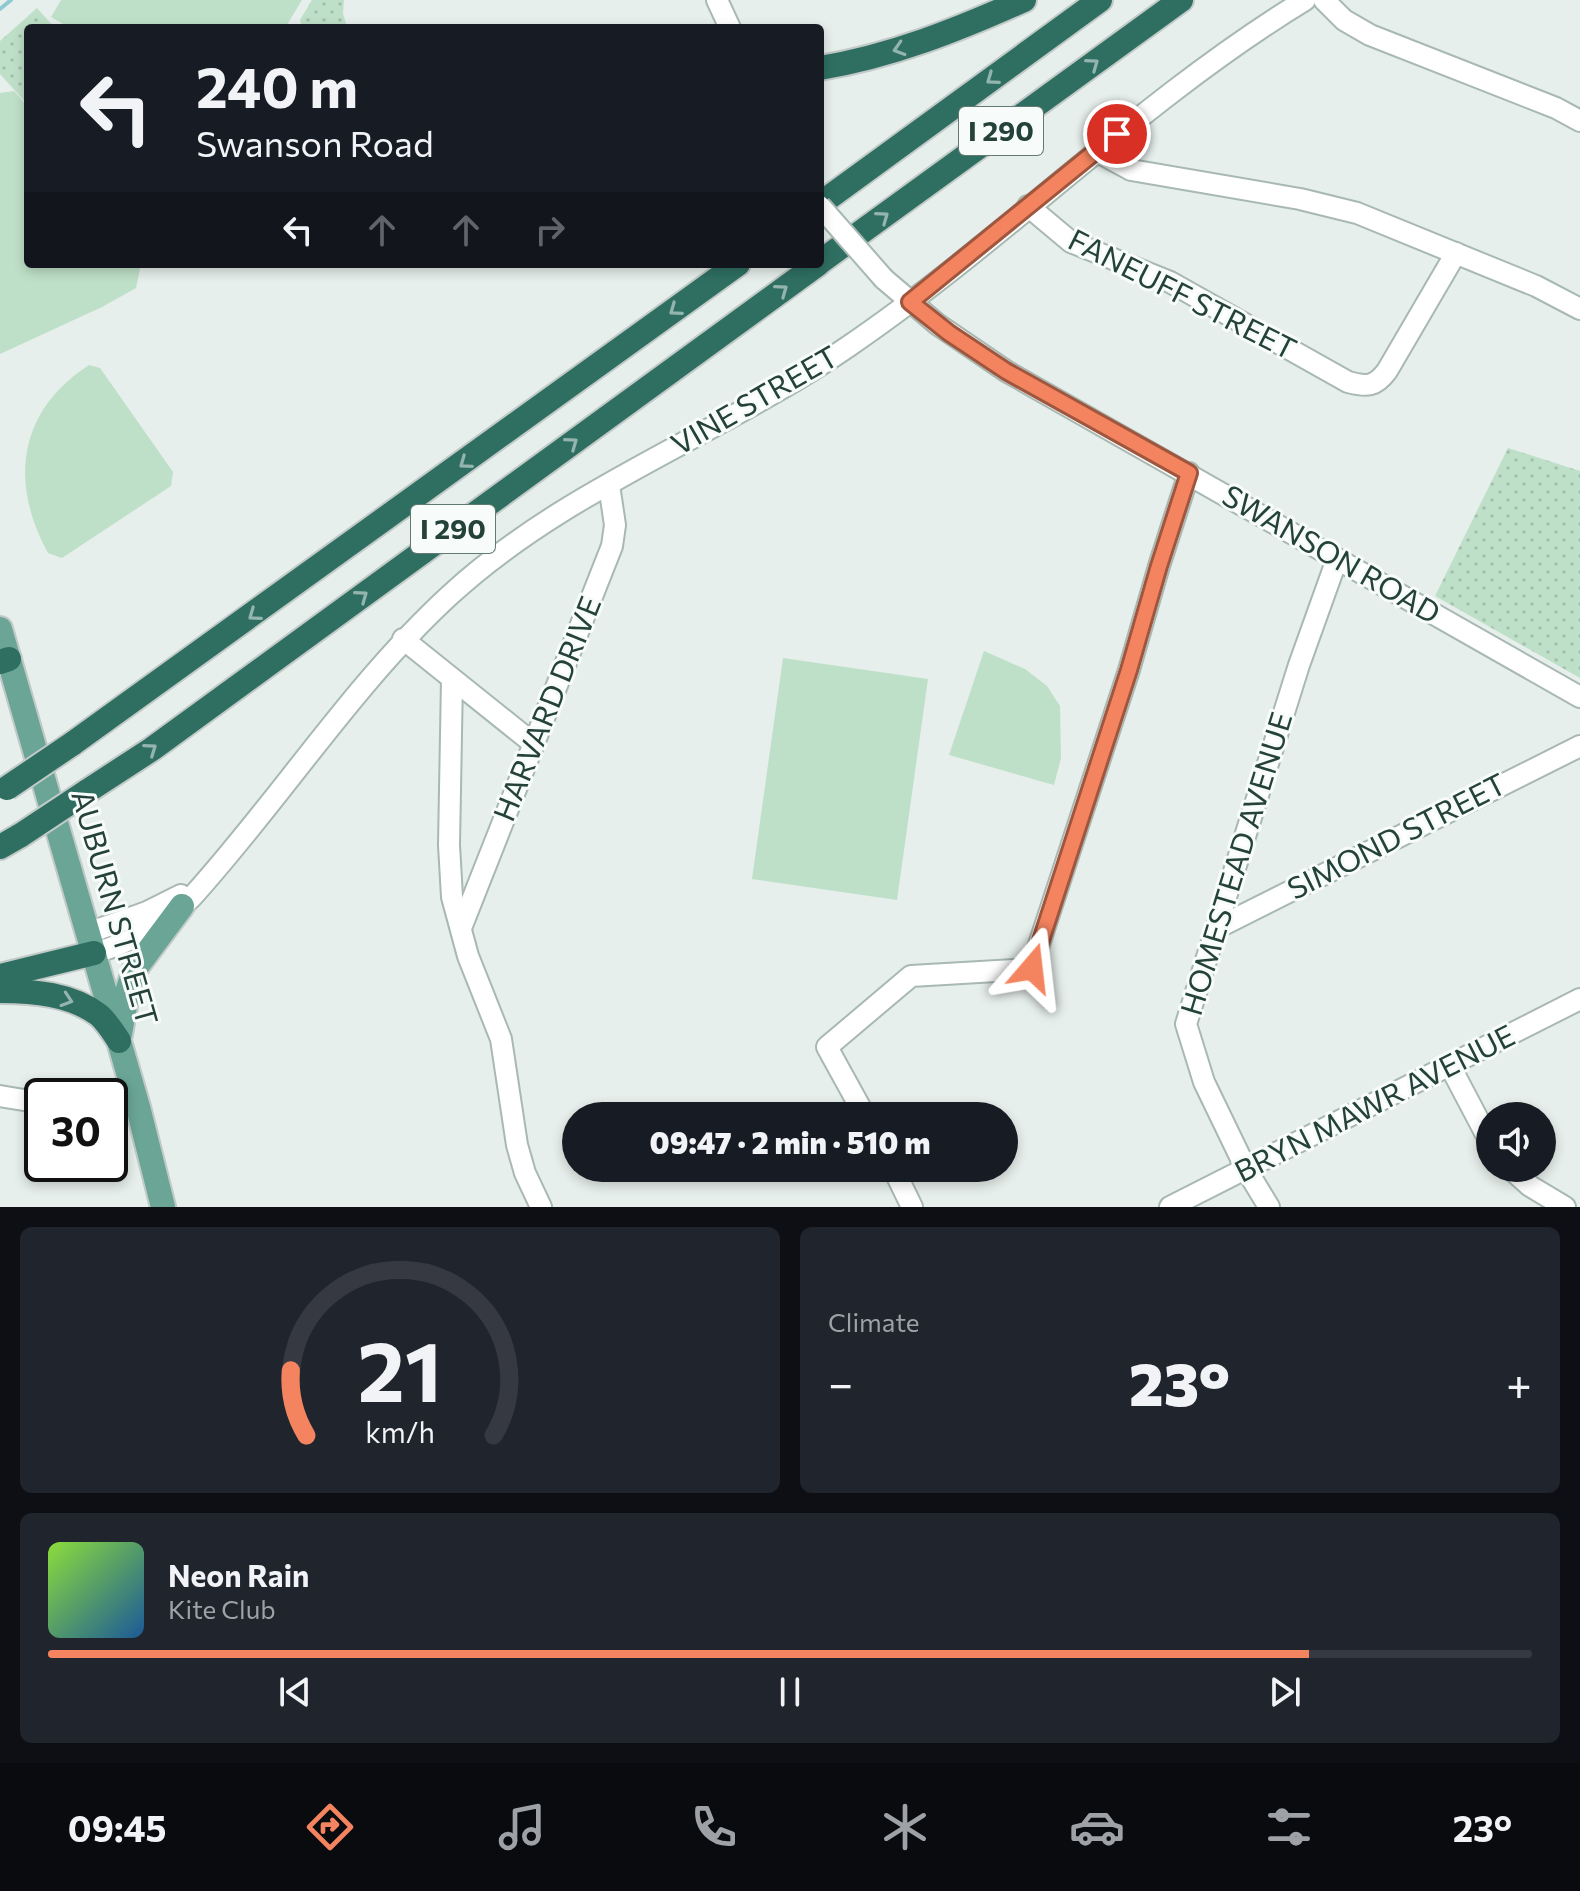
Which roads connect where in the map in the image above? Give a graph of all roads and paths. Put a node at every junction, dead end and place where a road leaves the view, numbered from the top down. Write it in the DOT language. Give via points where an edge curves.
graph roads {
  1 [pos="717,0"];
  2 [pos="1024,0"];
  3 [pos="1100,0"];
  4 [pos="1181,0"];
  5 [pos="1305,0"];
  6 [pos="1324,0"];
  7 [pos="728,24"];
  8 [pos="857,62"];
  9 [pos="824,67"];
  10 [pos="824,77"];
  11 [pos="1580,121"];
  12 [pos="1096,151"];
  13 [pos="824,202"];
  14 [pos="1028,206"];
  15 [pos="824,210"];
  16 [pos="1456,253"];
  17 [pos="824,259"];
  18 [pos="732,268"];
  19 [pos="812,268"];
  20 [pos="910,302"];
  21 [pos="1580,309"];
  22 [pos="1189,473"];
  23 [pos="609,485"];
  24 [pos="1337,559"];
  25 [pos="0,629"];
  26 [pos="403,639"];
  27 [pos="4,661"];
  28 [pos="452,679"];
  29 [pos="1580,697"];
  30 [pos="534,744"];
  31 [pos="1580,746"];
  32 [pos="3,790"];
  33 [pos="243,837"];
  34 [pos="10,841"];
  35 [pos="182,906"];
  36 [pos="461,928"];
  37 [pos="1215,929"];
  38 [pos="91,943"];
  39 [pos="0,976"];
  40 [pos="0,991"];
  41 [pos="1580,999"];
  42 [pos="119,1041"];
  43 [pos="1450,1066"];
  44 [pos="0,1096"];
  45 [pos="24,1099"];
  46 [pos="136,1099"];
  47 [pos="128,1101"];
  48 [pos="857,1102"];
  49 [pos="1476,1115"];
  50 [pos="1246,1169"];
  51 [pos="900,1182"];
  52 [pos="1526,1182"];
  53 [pos="163,1207"];
  54 [pos="541,1207"];
  55 [pos="912,1207"];
  56 [pos="1170,1207"];
  57 [pos="1269,1207"];
  58 [pos="1565,1207"];
  1 -- 7 [label="street"];
  2 -- 8 [label="highway, one-way" via="936,38"];
  3 -- 13 [label="highway, I 290, one-way"];
  17 -- 4 [label="highway, I 290, one-way"];
  5 -- 12 [label="street, VINE STREET" via="1202,67"];
  6 -- 11 [label="street" via="1370,35"];
  8 -- 9 [label="highway"];
  8 -- 10 [label="highway"];
  12 -- 14 [label="street, VINE STREET"];
  12 -- 16 [label="street" via="1131,170 1357,213"];
  14 -- 16 [label="street, FANEUFF STREET" via="1071,242 1160,277 1363,386 1377,383 1387,371"];
  14 -- 20 [label="street, VINE STREET"];
  15 -- 20 [label="street, SWANSON ROAD, bridge"];
  16 -- 21 [label="street"];
  18 -- 32 [label="highway, I 290, one-way, bridge"];
  34 -- 19 [label="highway, I 290, one-way, bridge" via="152,749"];
  20 -- 22 [label="street, SWANSON ROAD" via="1006,371"];
  20 -- 23 [label="street, VINE STREET" via="798,379"];
  22 -- 24 [label="street, SWANSON ROAD"];
  22 -- 48 [label="street" via="1031,969 911,976 827,1047"];
  23 -- 26 [label="street, VINE STREET" via="513,543"];
  23 -- 30 [label="street, HARVARD DRIVE" via="615,525 612,546"];
  24 -- 29 [label="street, SWANSON ROAD"];
  24 -- 37 [label="street, HOMESTEAD AVENUE"];
  25 -- 27 [label="main road, AUBURN STREET"];
  26 -- 28 [label="street"];
  26 -- 33 [label="street, VINE STREET"];
  27 -- 38 [label="main road, AUBURN STREET"];
  28 -- 30 [label="street"];
  28 -- 36 [label="street" via="449,859"];
  30 -- 36 [label="street, HARVARD DRIVE"];
  31 -- 37 [label="street, SIMOND STREET"];
  33 -- 35 [label="street, VINE STREET"];
  33 -- 38 [label="street, VINE STREET" via="177,898"];
  35 -- 38 [label="street, VINE STREET" via="120,946"];
  35 -- 42 [label="main road" via="131,979"];
  36 -- 54 [label="street" via="503,1044 517,1145"];
  37 -- 50 [label="street, HOMESTEAD AVENUE" via="1186,1024 1204,1082"];
  38 -- 39 [label="highway"];
  38 -- 42 [label="main road, AUBURN STREET"];
  40 -- 42 [label="highway, one-way" via="41,992 72,1000 102,1017"];
  41 -- 43 [label="street, BRYN MAWR AVENUE"];
  42 -- 46 [label="main road, AUBURN STREET"];
  43 -- 49 [label="street"];
  43 -- 50 [label="street, BRYN MAWR AVENUE"];
  44 -- 45 [label="street"];
  46 -- 47 [label="street"];
  46 -- 53 [label="main road, AUBURN STREET"];
  50 -- 56 [label="street, BRYN MAWR AVENUE"];
  50 -- 57 [label="street, HOMESTEAD AVENUE"];
  51 -- 55 [label="street"];
  52 -- 58 [label="street"];
}
